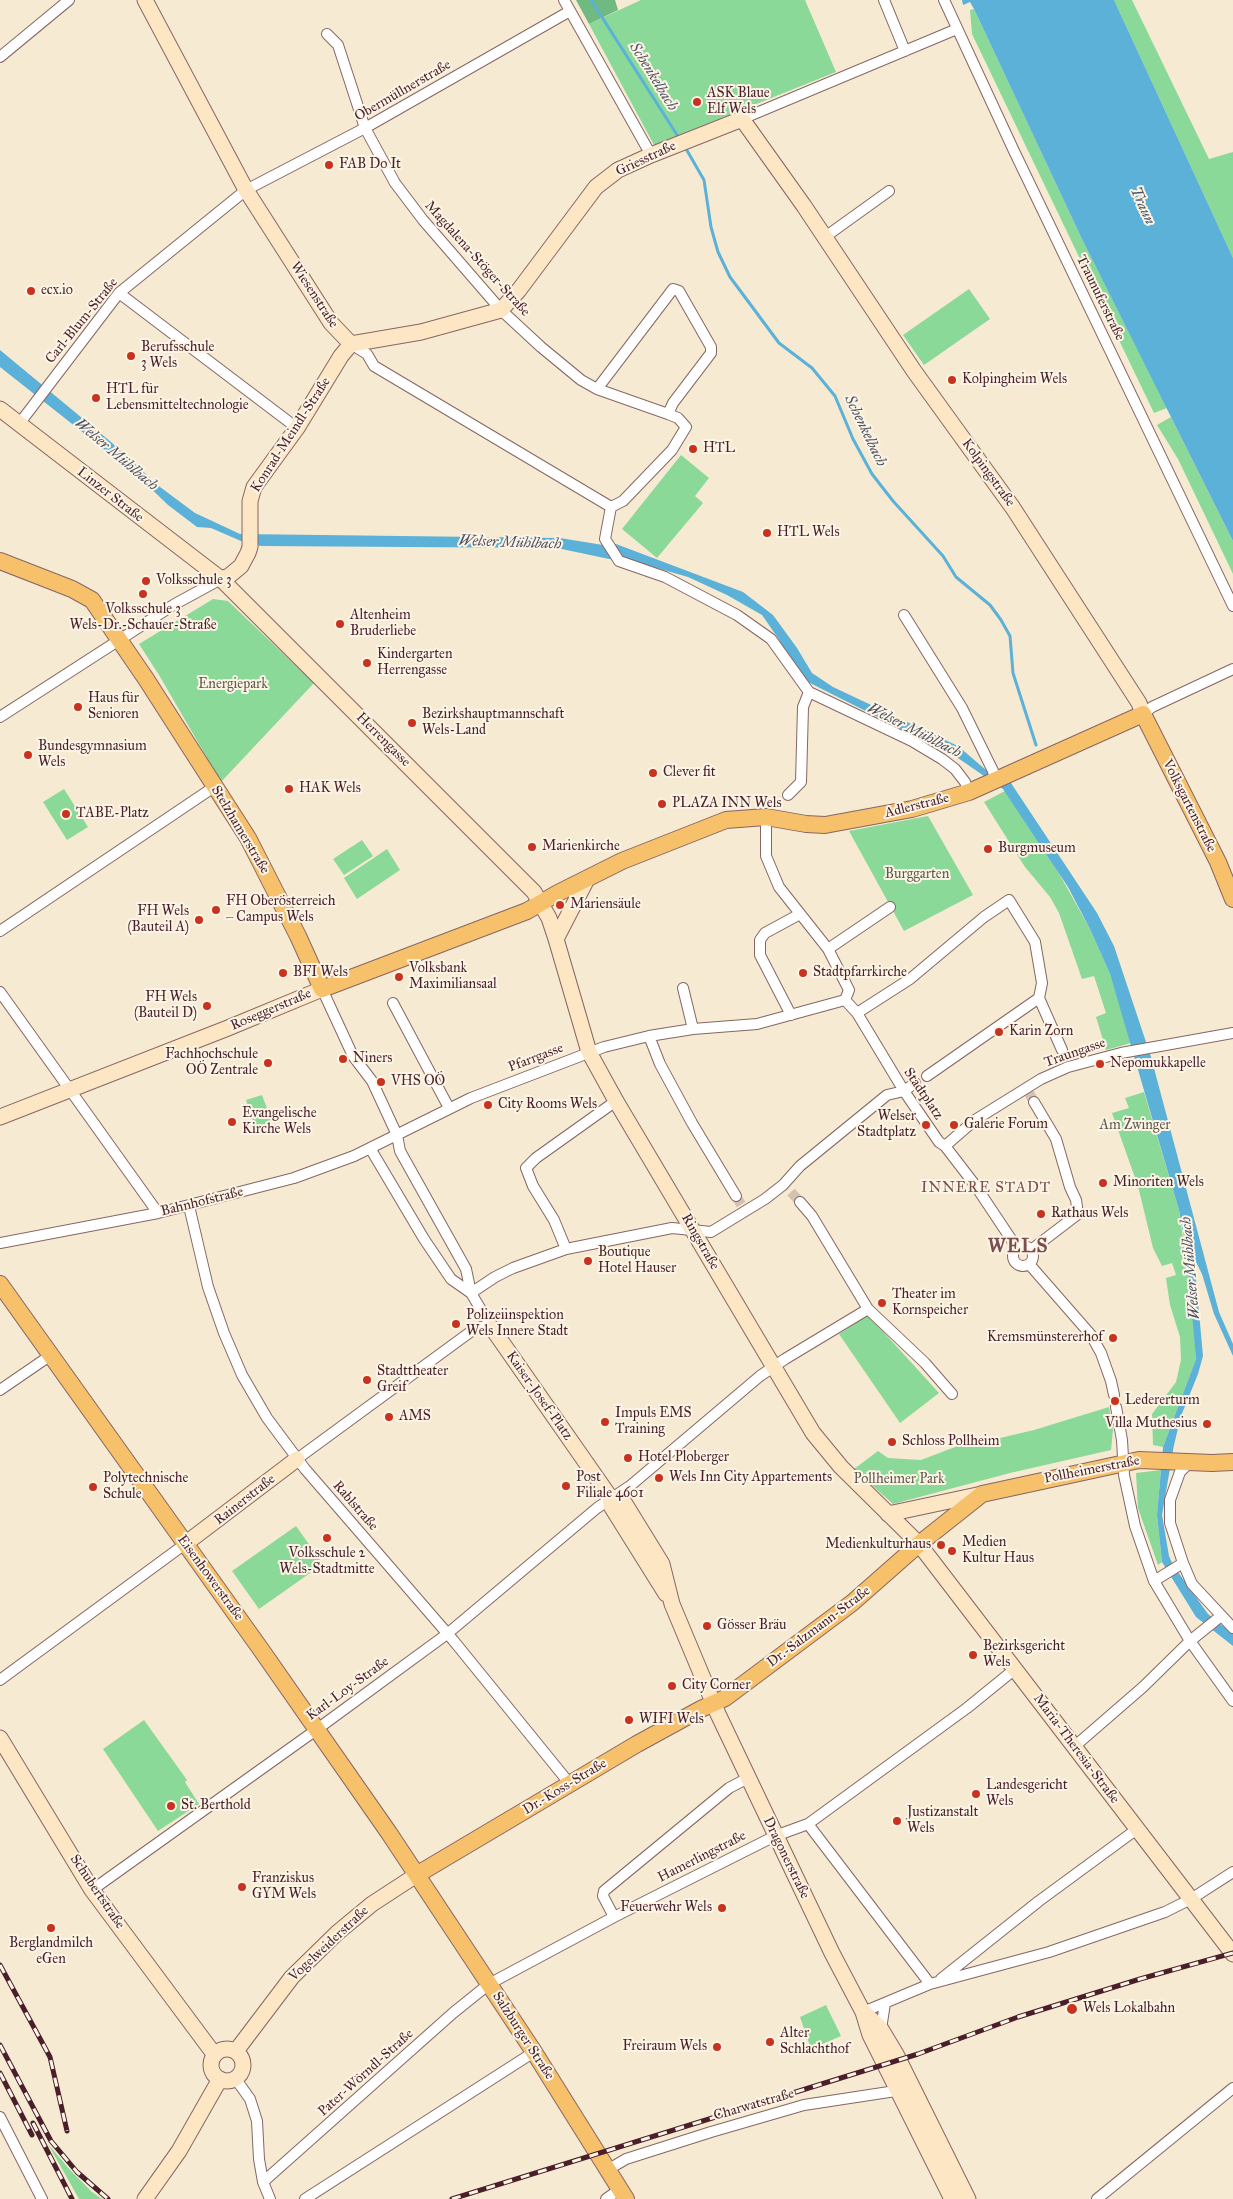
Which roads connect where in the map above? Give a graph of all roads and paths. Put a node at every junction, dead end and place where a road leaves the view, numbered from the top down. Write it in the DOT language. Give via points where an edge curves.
graph roads {
  1 [pos="69,0"];
  2 [pos="145,0"];
  3 [pos="564,0"];
  4 [pos="884,0"];
  5 [pos="944,0"];
  6 [pos="570,11"];
  7 [pos="957,29"];
  8 [pos="327,34"];
  9 [pos="905,51"];
  10 [pos="0,56"];
  11 [pos="742,119"];
  12 [pos="365,128"];
  13 [pos="651,154"];
  14 [pos="246,190"];
  15 [pos="889,191"];
  16 [pos="825,237"];
  17 [pos="119,293"];
  18 [pos="501,310"];
  19 [pos="351,344"];
  20 [pos="597,389"];
  21 [pos="0,408"];
  22 [pos="668,414"];
  23 [pos="19,424"];
  24 [pos="296,428"];
  25 [pos="612,507"];
  26 [pos="0,561"];
  27 [pos="221,579"];
  28 [pos="1233,606"];
  29 [pos="904,616"];
  30 [pos="119,641"];
  31 [pos="1233,668"];
  32 [pos="809,692"];
  33 [pos="1143,714"];
  34 [pos="0,717"];
  35 [pos="996,779"];
  36 [pos="214,787"];
  37 [pos="969,792"];
  38 [pos="788,795"];
  39 [pos="766,817"];
  40 [pos="587,879"];
  41 [pos="1233,899"];
  42 [pos="541,904"];
  43 [pos="890,907"];
  44 [pos="800,914"];
  45 [pos="0,931"];
  46 [pos="556,938"];
  47 [pos="828,949"];
  48 [pos="683,988"];
  49 [pos="322,989"];
  50 [pos="0,992"];
  51 [pos="1039,998"];
  52 [pos="845,1000"];
  53 [pos="394,1003"];
  54 [pos="857,1013"];
  55 [pos="791,1015"];
  56 [pos="693,1028"];
  57 [pos="1233,1033"];
  58 [pos="649,1036"];
  59 [pos="1062,1050"];
  60 [pos="589,1052"];
  61 [pos="926,1076"];
  62 [pos="915,1082"];
  63 [pos="70,1090"];
  64 [pos="904,1092"];
  65 [pos="1030,1094"];
  66 [pos="616,1102"];
  67 [pos="449,1108"];
  68 [pos="0,1117"];
  69 [pos="397,1135"];
  70 [pos="945,1146"];
  71 [pos="370,1148"];
  72 [pos="783,1185"];
  73 [pos="791,1192"];
  74 [pos="736,1196"];
  75 [pos="800,1202"];
  76 [pos="189,1206"];
  77 [pos="158,1213"];
  78 [pos="694,1231"];
  79 [pos="0,1243"];
  80 [pos="1017,1248"];
  81 [pos="566,1249"];
  82 [pos="1031,1250"];
  83 [pos="1029,1264"];
  84 [pos="0,1284"];
  85 [pos="470,1293"];
  86 [pos="868,1309"];
  87 [pos="492,1328"];
  88 [pos="51,1355"];
  89 [pos="773,1367"];
  90 [pos="0,1390"];
  91 [pos="952,1394"];
  92 [pos="1114,1395"];
  93 [pos="1116,1407"];
  94 [pos="297,1460"];
  95 [pos="1123,1462"];
  96 [pos="1190,1462"];
  97 [pos="1233,1462"];
  98 [pos="982,1494"];
  99 [pos="610,1497"];
  100 [pos="888,1514"];
  101 [pos="185,1544"];
  102 [pos="919,1544"];
  103 [pos="1179,1565"];
  104 [pos="1157,1579"];
  105 [pos="1218,1617"];
  106 [pos="1233,1628"];
  107 [pos="447,1634"];
  108 [pos="1190,1641"];
  109 [pos="1015,1669"];
  110 [pos="0,1680"];
  111 [pos="1233,1701"];
  112 [pos="714,1702"];
  113 [pos="316,1730"];
  114 [pos="0,1738"];
  115 [pos="1075,1746"];
  116 [pos="748,1778"];
  117 [pos="570,1784"];
  118 [pos="808,1824"];
  119 [pos="1137,1829"];
  120 [pos="775,1836"];
  121 [pos="1233,1872"];
  122 [pos="418,1874"];
  123 [pos="92,1890"];
  124 [pos="1190,1899"];
  125 [pos="614,1918"];
  126 [pos="1233,1954"];
  127 [pos="934,1983"];
  128 [pos="489,1984"];
  129 [pos="885,2003"];
  130 [pos="863,2012"];
  131 [pos="882,2029"];
  132 [pos="236,2051"];
  133 [pos="534,2052"];
  134 [pos="214,2054"];
  135 [pos="235,2078"];
  136 [pos="220,2079"];
  137 [pos="1233,2088"];
  138 [pos="906,2089"];
  139 [pos="0,2117"];
  140 [pos="609,2169"];
  141 [pos="263,2182"];
  142 [pos="623,2194"];
  143 [pos="42,2199"];
  144 [pos="145,2199"];
  145 [pos="270,2199"];
  146 [pos="305,2199"];
  147 [pos="606,2199"];
  148 [pos="952,2199"];
  149 [pos="968,2199"];
  150 [pos="1097,2199"];
  1 -- 10 [label="street"];
  2 -- 14 [label="street, Wiesenstraße"];
  3 -- 6 [label="street"];
  4 -- 9 [label="street"];
  5 -- 7 [label="street, Traunuferstraße"];
  6 -- 12 [label="street, Obermüllnerstraße"];
  6 -- 13 [label="street"];
  7 -- 9 [label="street, Griesstraße"];
  7 -- 28 [label="street, Traunuferstraße"];
  8 -- 12 [label="street, Magdalena-Stöger-Straße" via="338,45"];
  9 -- 11 [label="street, Griesstraße"];
  11 -- 13 [label="street, Griesstraße"];
  11 -- 16 [label="street, Kolpingstraße"];
  12 -- 14 [label="street, Obermüllnerstraße"];
  12 -- 18 [label="street, Magdalena-Stöger-Straße" via="395,183"];
  13 -- 18 [label="street, Griesstraße" via="618,170 596,187"];
  14 -- 17 [label="street, Carl-Blum-Straße"];
  14 -- 19 [label="street, Wiesenstraße" via="330,323"];
  15 -- 16 [label="street"];
  16 -- 33 [label="street, Kolpingstraße" via="914,371 1013,508"];
  17 -- 23 [label="street, Carl-Blum-Straße"];
  17 -- 24 [label="street"];
  18 -- 19 [label="street" via="421,332"];
  18 -- 20 [label="street, Magdalena-Stöger-Straße" via="581,380"];
  19 -- 24 [label="street, Konrad-Meindl-Straße"];
  19 -- 25 [label="street, Wiesenstraße" via="367,354 374,366"];
  20 -- 22 [label="street, Magdalena-Stöger-Straße"];
  20 -- 22 [label="street" via="672,289 679,291 712,353"];
  21 -- 23 [label="street, Linzer Straße"];
  22 -- 25 [label="street, Magdalena-Stöger-Straße" via="686,426 672,450 623,501"];
  23 -- 27 [label="street, Linzer Straße"];
  24 -- 27 [label="street, Konrad-Meindl-Straße" via="254,487 250,501 250,547 240,566"];
  25 -- 32 [label="street" via="606,539 616,559 665,576 737,615 771,639"];
  26 -- 30 [label="main road, Stelzhamerstraße" via="84,594 92,600"];
  27 -- 30 [label="street" via="175,604"];
  27 -- 42 [label="street, Herrengasse" via="534,892"];
  29 -- 35 [label="street" via="962,708"];
  30 -- 34 [label="street"];
  30 -- 36 [label="main road, Stelzhamerstraße"];
  31 -- 33 [label="street, Adlerstraße"];
  32 -- 37 [label="street" via="912,741 942,759 955,769"];
  32 -- 38 [label="street" via="802,707 801,782"];
  33 -- 35 [label="main road, Adlerstraße"];
  33 -- 41 [label="main road, Volksgartenstraße" via="1218,862"];
  35 -- 37 [label="main road, Adlerstraße"];
  36 -- 45 [label="street"];
  36 -- 49 [label="main road, Stelzhamerstraße" via="261,863"];
  37 -- 39 [label="main road, Adlerstraße" via="912,809 825,825"];
  39 -- 40 [label="main road, Adlerstraße" via="726,820"];
  39 -- 44 [label="street" via="766,856 779,887"];
  40 -- 42 [label="main road, Adlerstraße"];
  40 -- 46 [label="street"];
  42 -- 46 [label="street, Ringstraße"];
  42 -- 49 [label="main road, Roseggerstraße"];
  43 -- 47 [label="street"];
  44 -- 47 [label="street"];
  44 -- 55 [label="street" via="765,933 760,940 760,955"];
  46 -- 60 [label="street, Ringstraße"];
  47 -- 52 [label="street" via="849,990"];
  48 -- 56 [label="street"];
  49 -- 63 [label="street, Roseggerstraße"];
  49 -- 69 [label="street, Stelzhamerstraße" via="353,1056 372,1081"];
  50 -- 63 [label="street"];
  51 -- 54 [label="street" via="1042,983 1036,942 1009,900 910,979"];
  51 -- 59 [label="street"];
  51 -- 61 [label="street"];
  52 -- 54 [label="street, Stadtplatz"];
  52 -- 55 [label="street, Pfarrgasse"];
  53 -- 67 [label="street"];
  54 -- 64 [label="street, Stadtplatz"];
  55 -- 56 [label="street, Pfarrgasse" via="757,1024"];
  56 -- 58 [label="street, Pfarrgasse"];
  57 -- 65 [label="street, Traungasse" via="1067,1064"];
  58 -- 60 [label="street, Pfarrgasse"];
  58 -- 74 [label="street" via="660,1064"];
  60 -- 66 [label="street, Ringstraße"];
  60 -- 67 [label="street, Pfarrgasse"];
  62 -- 64 [label="street"];
  63 -- 68 [label="street, Roseggerstraße"];
  63 -- 77 [label="street"];
  64 -- 70 [label="street, Stadtplatz"];
  64 -- 72 [label="street" via="887,1096 867,1111 800,1166"];
  65 -- 70 [label="street, Traungasse" via="975,1120"];
  65 -- 82 [label="street" via="1056,1139 1078,1214"];
  66 -- 78 [label="street, Ringstraße"];
  66 -- 81 [label="street" via="526,1168"];
  67 -- 69 [label="street, Pfarrgasse"];
  69 -- 71 [label="street, Bahnhofstraße"];
  69 -- 85 [label="street, Kaiser-Josef-Platz" via="400,1152 466,1269"];
  70 -- 80 [label="street, Stadtplatz"];
  71 -- 76 [label="street, Bahnhofstraße" via="294,1178"];
  71 -- 85 [label="street, Kaiser-Josef-Platz" via="451,1278"];
  72 -- 73 [label="street"];
  72 -- 78 [label="street" via="710,1232"];
  75 -- 86 [label="street" via="812,1216"];
  76 -- 77 [label="street, Bahnhofstraße"];
  76 -- 94 [label="street, Rablstraße" via="208,1287 224,1333 246,1383"];
  77 -- 79 [label="street, Bahnhofstraße"];
  78 -- 81 [label="street" via="672,1228"];
  78 -- 89 [label="street, Ringstraße"];
  80 -- 82 [label="street" via="1023,1246"];
  80 -- 83 [label="street, Stadtplatz" via="1013,1257 1016,1263 1022,1266"];
  81 -- 85 [label="street" via="513,1268"];
  82 -- 83 [label="street"];
  83 -- 92 [label="street, Stadtplatz" via="1090,1335 1103,1358"];
  84 -- 88 [label="main road, Eisenhowerstraße"];
  85 -- 87 [label="street, Kaiser-Josef-Platz"];
  86 -- 89 [label="street, Karl-Loy-Straße"];
  86 -- 91 [label="street" via="925,1363"];
  87 -- 94 [label="street, Rainerstraße" via="473,1330"];
  87 -- 99 [label="street, Kaiser-Josef-Platz"];
  88 -- 90 [label="street"];
  88 -- 101 [label="main road, Eisenhowerstraße"];
  89 -- 99 [label="street, Karl-Loy-Straße" via="630,1486"];
  89 -- 100 [label="street, Ringstraße" via="825,1450"];
  93 -- 95 [label="street"];
  94 -- 101 [label="street, Rainerstraße"];
  94 -- 107 [label="street, Rablstraße"];
  95 -- 96 [label="main road, Pollheimerstraße"];
  95 -- 98 [label="main road, Pollheimerstraße"];
  95 -- 104 [label="street" via="1135,1526"];
  96 -- 97 [label="main road, Pollheimerstraße"];
  96 -- 103 [label="street" via="1180,1472 1170,1500 1170,1524"];
  98 -- 100 [label="street, Pollheimerstraße"];
  98 -- 102 [label="main road, Pollheimerstraße"];
  99 -- 107 [label="street, Karl-Loy-Straße"];
  99 -- 112 [label="street, Kaiser-Josef-Platz" via="622,1499 662,1564 672,1604"];
  100 -- 102 [label="street, Ringstraße"];
  101 -- 110 [label="street, Rainerstraße"];
  101 -- 113 [label="main road, Eisenhowerstraße"];
  102 -- 109 [label="street, Maria-Theresia-Straße"];
  102 -- 112 [label="main road, Dr.-Salzmann-Straße" via="852,1603 725,1698"];
  103 -- 104 [label="street"];
  103 -- 105 [label="street"];
  104 -- 108 [label="street"];
  105 -- 106 [label="street"];
  105 -- 108 [label="street"];
  107 -- 113 [label="street, Karl-Loy-Straße"];
  107 -- 117 [label="street, Rablstraße"];
  108 -- 111 [label="street"];
  108 -- 115 [label="street"];
  109 -- 115 [label="street, Maria-Theresia-Straße"];
  109 -- 118 [label="street, Hamerlingstraße"];
  112 -- 116 [label="street, Dragonerstraße"];
  112 -- 117 [label="main road, Dr.-Koss-Straße"];
  113 -- 122 [label="main road, Eisenhowerstraße"];
  113 -- 123 [label="street, Karl-Loy-Straße"];
  114 -- 123 [label="street, Schubertstraße"];
  115 -- 119 [label="street, Maria-Theresia-Straße"];
  116 -- 120 [label="street, Dragonerstraße"];
  116 -- 125 [label="street" via="728,1788 604,1891 603,1896"];
  117 -- 122 [label="main road, Dr.-Koss-Straße"];
  118 -- 120 [label="street, Hamerlingstraße"];
  118 -- 127 [label="street" via="883,1923"];
  119 -- 124 [label="street, Maria-Theresia-Straße"];
  119 -- 127 [label="street"];
  120 -- 125 [label="street, Hamerlingstraße"];
  120 -- 130 [label="street, Dragonerstraße"];
  121 -- 124 [label="street"];
  122 -- 128 [label="main road, Salzburger Straße"];
  122 -- 132 [label="street, Vogelweiderstraße" via="372,1904 298,1970"];
  123 -- 134 [label="street, Schubertstraße"];
  124 -- 126 [label="street, Maria-Theresia-Straße"];
  124 -- 127 [label="street" via="1165,1912 1049,1952"];
  125 -- 128 [label="street, Hamerlingstraße"];
  127 -- 129 [label="street"];
  128 -- 133 [label="main road, Salzburger Straße"];
  128 -- 141 [label="street, Pater-Wörndl-Straße"];
  129 -- 130 [label="street"];
  129 -- 131 [label="street"];
  130 -- 131 [label="street, Dragonerstraße"];
  130 -- 138 [label="street, Dragonerstraße" via="870,2035"];
  131 -- 138 [label="street, Dragonerstraße"];
  132 -- 134 [label="street" via="223,2049"];
  132 -- 135 [label="street" via="243,2064"];
  133 -- 140 [label="main road, Salzburger Straße"];
  133 -- 146 [label="street"];
  134 -- 136 [label="street" via="212,2071"];
  135 -- 136 [label="street"];
  135 -- 141 [label="street" via="250,2099 257,2121"];
  136 -- 144 [label="street" via="179,2151"];
  137 -- 150 [label="street"];
  138 -- 140 [label="street, Charwatstraße" via="804,2105 626,2159"];
  138 -- 148 [label="street, Dragonerstraße"];
  138 -- 149 [label="street, Dragonerstraße"];
  139 -- 143 [label="street"];
  140 -- 142 [label="main road, Salzburger Straße"];
  141 -- 145 [label="street"];
  142 -- 147 [label="street"];
}
